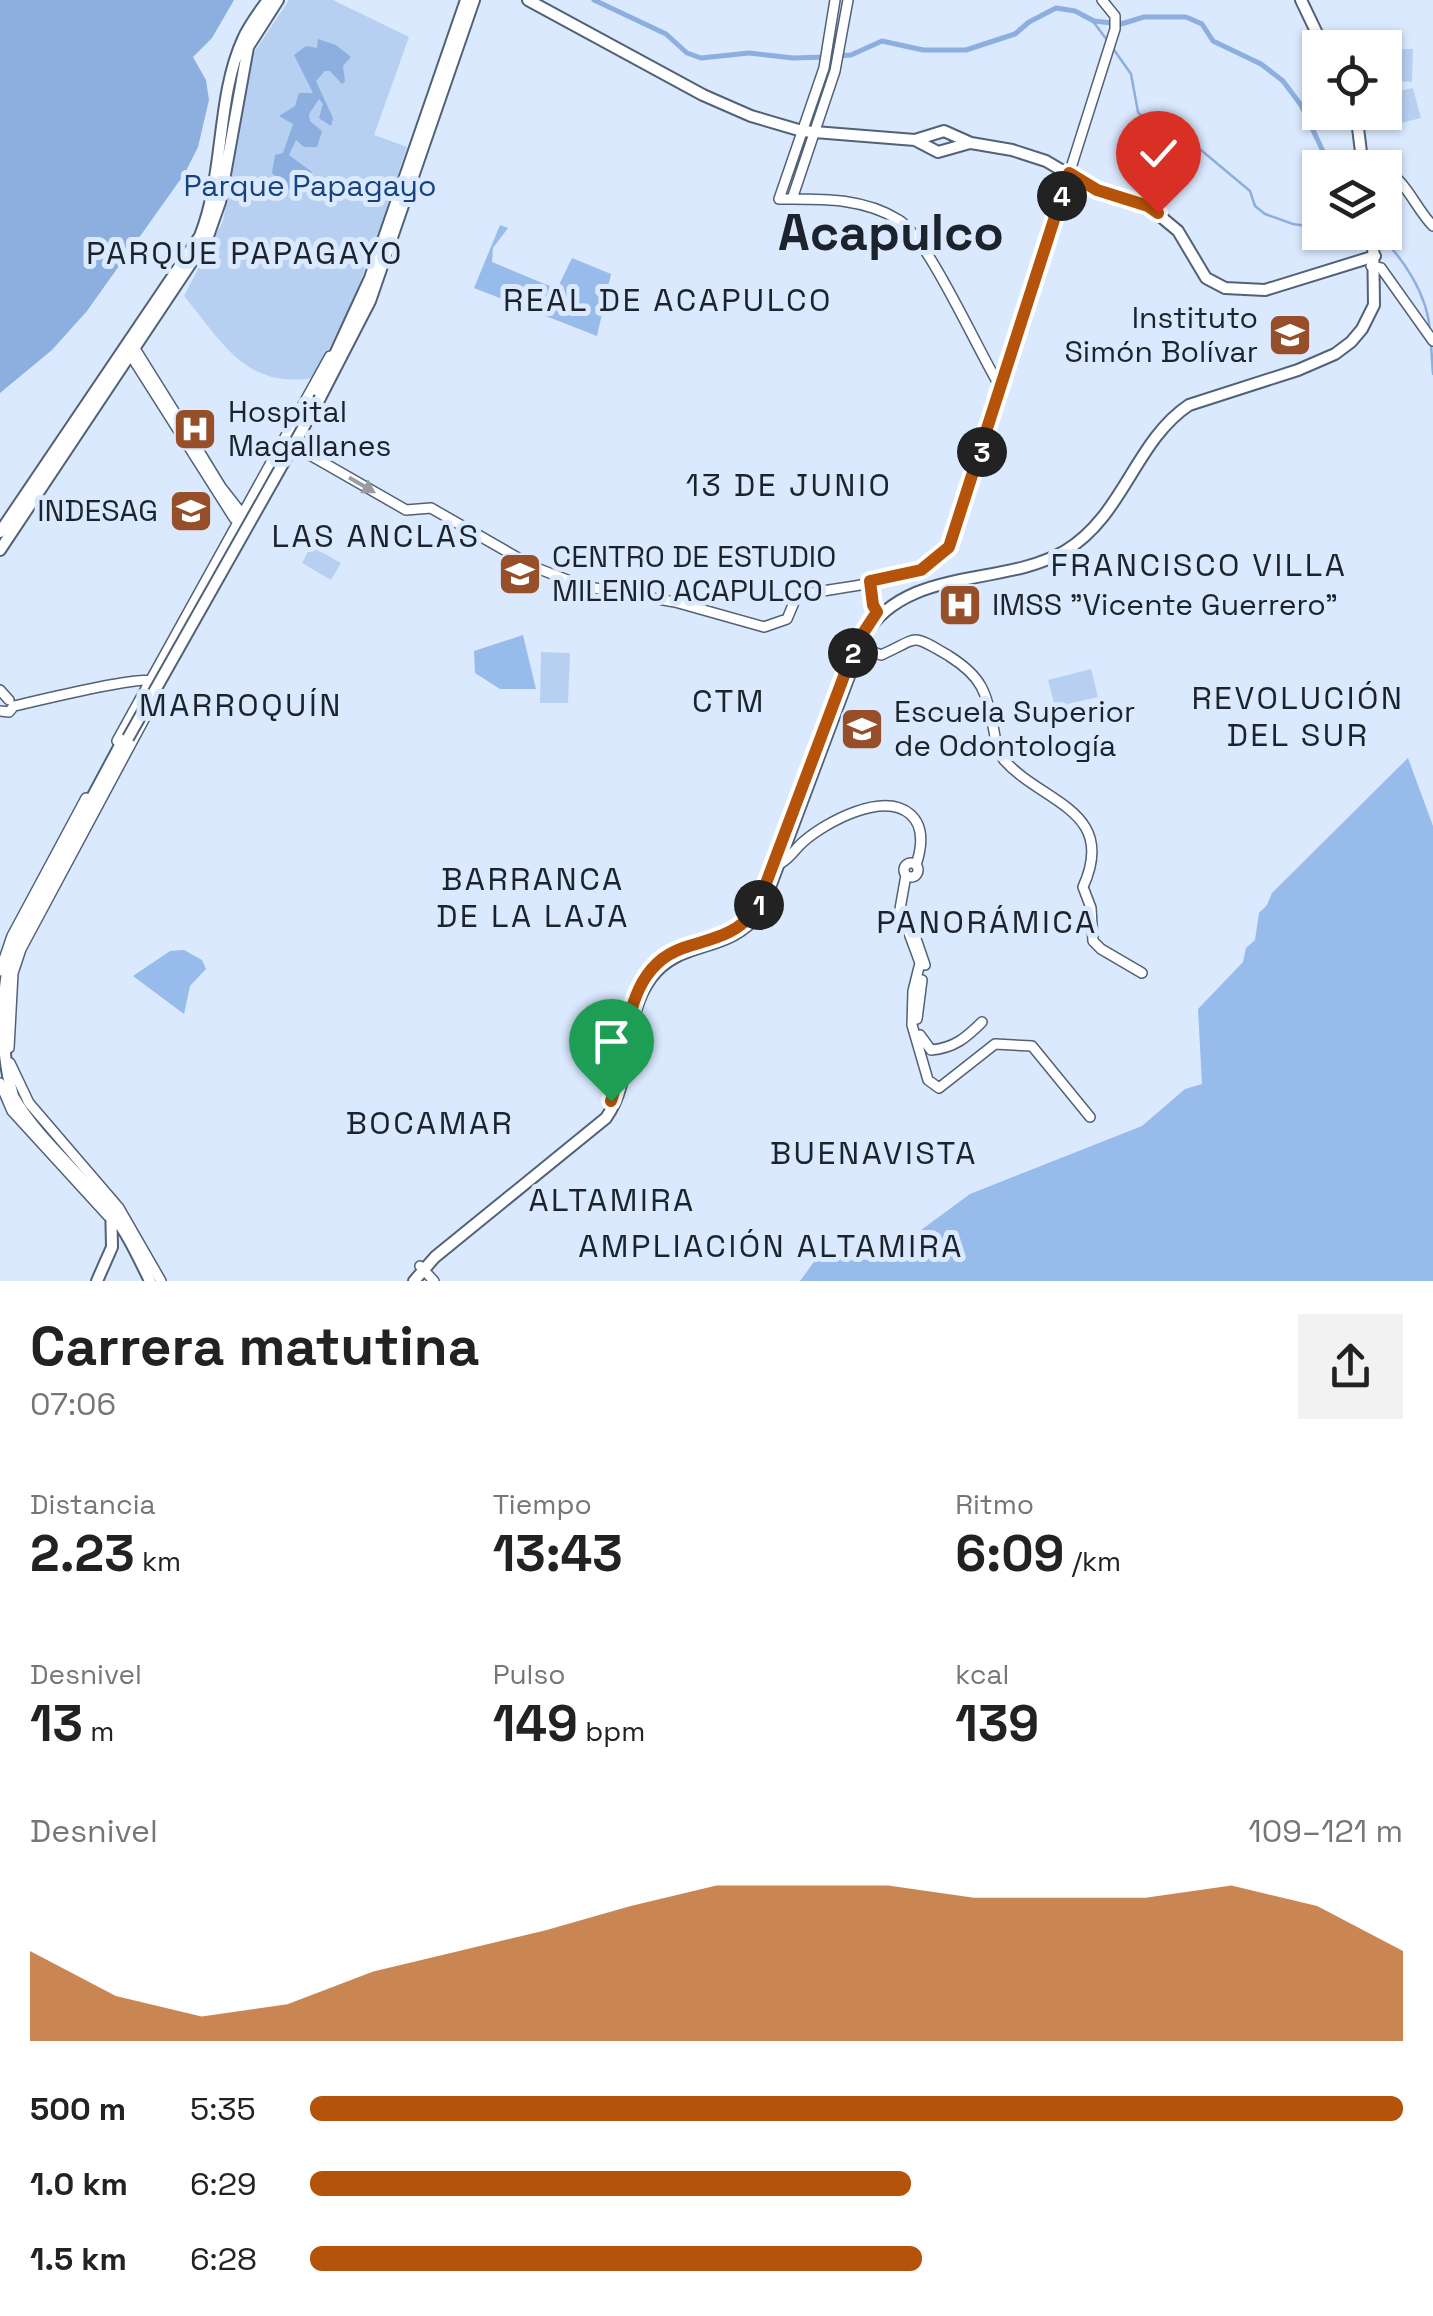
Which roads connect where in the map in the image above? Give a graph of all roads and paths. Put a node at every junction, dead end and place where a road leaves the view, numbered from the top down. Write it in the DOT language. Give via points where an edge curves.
graph roads {
  1 [pos="268,0"];
  2 [pos="278,0"];
  3 [pos="466,0"];
  4 [pos="474,0"];
  5 [pos="528,0"];
  6 [pos="836,0"];
  7 [pos="848,0"];
  8 [pos="1102,0"];
  9 [pos="1303,0"];
  10 [pos="1317,30"];
  11 [pos="839,52"];
  12 [pos="829,62"];
  13 [pos="808,132"];
  14 [pos="921,141"];
  15 [pos="964,143"];
  16 [pos="1069,173"];
  17 [pos="1402,185"];
  18 [pos="792,199"];
  19 [pos="1433,226"];
  20 [pos="1372,250"];
  21 [pos="1373,261"];
  22 [pos="370,278"];
  23 [pos="370,300"];
  24 [pos="1430,337"];
  25 [pos="130,348"];
  26 [pos="1002,390"];
  27 [pos="318,397"];
  28 [pos="296,448"];
  29 [pos="246,524"];
  30 [pos="0,532"];
  31 [pos="0,550"];
  32 [pos="870,581"];
  33 [pos="879,609"];
  34 [pos="858,646"];
  35 [pos="152,679"];
  36 [pos="161,686"];
  37 [pos="0,690"];
  38 [pos="4,706"];
  39 [pos="123,739"];
  40 [pos="821,746"];
  41 [pos="780,863"];
  42 [pos="0,972"];
  43 [pos="921,974"];
  44 [pos="1142,974"];
  45 [pos="982,1022"];
  46 [pos="0,1084"];
  47 [pos="1090,1117"];
  48 [pos="111,1212"];
  49 [pos="125,1242"];
  50 [pos="112,1247"];
  51 [pos="422,1267"];
  52 [pos="94,1281"];
  53 [pos="153,1281"];
  54 [pos="412,1281"];
  55 [pos="434,1281"];
  1 -- 25 [label="main road" via="244,36 234,67 207,218"];
  2 -- 25 [label="main road" via="245,58 215,221 198,258"];
  3 -- 22 [label="main road"];
  4 -- 23 [label="main road"];
  5 -- 13 [label="main road" via="703,96"];
  6 -- 12 [label="street"];
  7 -- 11 [label="street"];
  8 -- 16 [label="street" via="1115,16 1115,29"];
  9 -- 10 [label="main road"];
  11 -- 12 [label="street"];
  11 -- 12 [label="street"];
  12 -- 13 [label="street"];
  13 -- 14 [label="main road"];
  13 -- 18 [label="street"];
  13 -- 18 [label="street" via="779,199"];
  14 -- 15 [label="main road" via="944,132"];
  14 -- 15 [label="main road" via="938,152"];
  15 -- 16 [label="main road" via="1012,150"];
  16 -- 21 [label="main road" via="1165,218 1218,286 1265,290"];
  16 -- 26 [label="street"];
  17 -- 19 [label="street"];
  18 -- 26 [label="street" via="849,201 904,224"];
  20 -- 21 [label="main road"];
  21 -- 24 [label="street"];
  21 -- 33 [label="main road" via="1370,304 1348,339 1291,368 1177,408 1154,430 1090,532 1056,556 922,590"];
  22 -- 27 [label="main road"];
  22 -- 29 [label="street"];
  23 -- 27 [label="main road"];
  23 -- 28 [label="street" via="359,334"];
  25 -- 29 [label="street"];
  25 -- 30 [label="main road"];
  25 -- 31 [label="main road"];
  26 -- 32 [label="street" via="949,547 921,570"];
  27 -- 39 [label="main road, bridge"];
  28 -- 29 [label="street"];
  28 -- 32 [label="street, one-way" via="406,510 431,508 582,586 676,602 764,627 787,619 801,595"];
  29 -- 35 [label="street"];
  29 -- 36 [label="street"];
  32 -- 33 [label="street"];
  33 -- 34 [label="main road"];
  34 -- 40 [label="main road"];
  34 -- 44 [label="street" via="881,655 918,638 978,679 1001,756 1086,826 1090,867 1082,887 1091,908 1091,936"];
  35 -- 36 [label="street"];
  35 -- 38 [label="street"];
  35 -- 39 [label="street"];
  36 -- 48 [label="street" via="13,973 8,1052 20,1090"];
  37 -- 38 [label="street"];
  39 -- 42 [label="street" via="12,936"];
  39 -- 48 [label="main road" via="16,947 3,1025 16,1092"];
  40 -- 41 [label="main road"];
  40 -- 51 [label="main road" via="756,910 732,933 669,955 643,980 603,1114"];
  41 -- 43 [label="street" via="788,864 845,822 883,809 901,814 917,842 918,873 909,876 906,908 924,954"];
  41 -- 51 [label="main road" via="765,904 748,926 721,943 670,959 648,982 606,1118"];
  43 -- 45 [label="street" via="917,1017 922,1042 931,1050 958,1044"];
  43 -- 47 [label="street" via="912,1025 928,1080 939,1088 991,1046 1032,1046"];
  46 -- 48 [label="street" via="12,1111"];
  48 -- 49 [label="street"];
  48 -- 50 [label="main road"];
  48 -- 52 [label="main road"];
  48 -- 53 [label="main road"];
  49 -- 50 [label="main road"];
  49 -- 53 [label="street"];
  50 -- 52 [label="main road"];
  51 -- 54 [label="main road"];
  51 -- 55 [label="street"];
}
